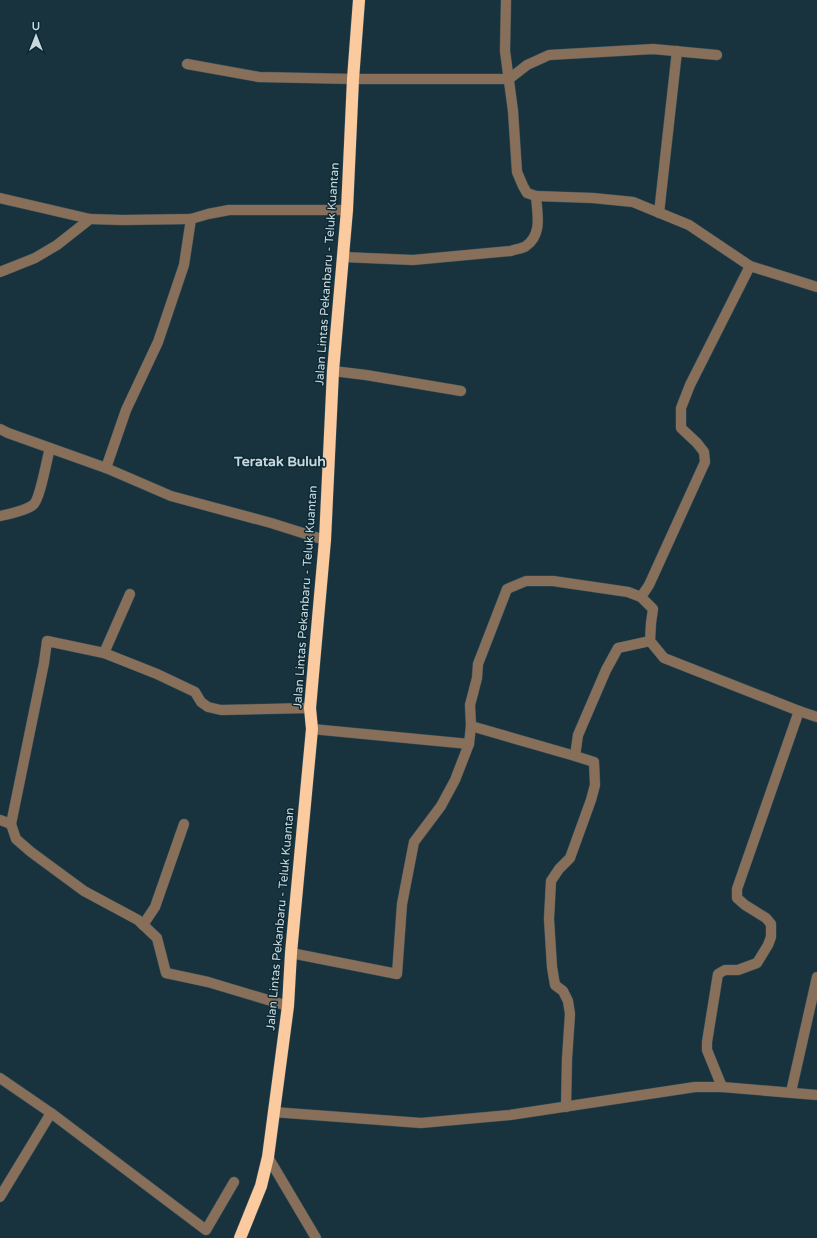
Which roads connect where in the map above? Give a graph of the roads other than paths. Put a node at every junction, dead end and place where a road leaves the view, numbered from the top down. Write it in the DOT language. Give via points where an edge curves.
graph roads {
  1 [pos="359,0"];
  2 [pos="506,0"];
  3 [pos="677,51"];
  4 [pos="717,55"];
  5 [pos="187,64"];
  6 [pos="353,79"];
  7 [pos="509,79"];
  8 [pos="536,196"];
  9 [pos="0,198"];
  10 [pos="347,210"];
  11 [pos="659,213"];
  12 [pos="90,219"];
  13 [pos="191,219"];
  14 [pos="343,257"];
  15 [pos="750,266"];
  16 [pos="0,272"];
  17 [pos="817,287"];
  18 [pos="333,371"];
  19 [pos="461,391"];
  20 [pos="0,429"];
  21 [pos="50,448"];
  22 [pos="106,468"];
  23 [pos="0,516"];
  24 [pos="325,540"];
  25 [pos="130,594"];
  26 [pos="641,597"];
  27 [pos="650,641"];
  28 [pos="104,653"];
  29 [pos="310,708"];
  30 [pos="799,711"];
  31 [pos="817,716"];
  32 [pos="471,726"];
  33 [pos="312,730"];
  34 [pos="468,744"];
  35 [pos="575,756"];
  36 [pos="0,820"];
  37 [pos="11,824"];
  38 [pos="184,824"];
  39 [pos="143,925"];
  40 [pos="291,953"];
  41 [pos="817,977"];
  42 [pos="288,1006"];
  43 [pos="0,1078"];
  44 [pos="722,1087"];
  45 [pos="791,1092"];
  46 [pos="817,1095"];
  47 [pos="566,1107"];
  48 [pos="273,1112"];
  49 [pos="51,1113"];
  50 [pos="268,1157"];
  51 [pos="234,1182"];
  52 [pos="0,1197"];
  53 [pos="203,1234"];
  54 [pos="240,1238"];
  55 [pos="316,1238"];
  1 -- 6 [label="highway, Jalan Lintas Pekanbaru - Teluk Kuantan"];
  2 -- 7 [label="street"];
  3 -- 4 [label="street"];
  3 -- 7 [label="street" via="654,48 549,55 528,65"];
  3 -- 11 [label="street"];
  5 -- 6 [label="street" via="259,77"];
  6 -- 7 [label="street"];
  6 -- 10 [label="highway, Jalan Lintas Pekanbaru - Teluk Kuantan"];
  7 -- 8 [label="street" via="517,172 527,192"];
  8 -- 11 [label="street" via="633,202"];
  8 -- 14 [label="street" via="538,226 535,237 525,247 511,251 413,260"];
  9 -- 12 [label="street"];
  10 -- 13 [label="street" via="229,210"];
  10 -- 14 [label="highway, Jalan Lintas Pekanbaru - Teluk Kuantan"];
  11 -- 15 [label="street" via="689,225"];
  12 -- 13 [label="street"];
  12 -- 16 [label="street" via="57,245 35,258"];
  13 -- 22 [label="street" via="184,265 158,342 126,410"];
  14 -- 18 [label="highway, Jalan Lintas Pekanbaru - Teluk Kuantan"];
  15 -- 17 [label="street"];
  15 -- 26 [label="street" via="681,408 681,428 704,452 705,462 649,585"];
  18 -- 19 [label="street"];
  18 -- 24 [label="highway, Jalan Lintas Pekanbaru - Teluk Kuantan"];
  20 -- 21 [label="street"];
  21 -- 22 [label="street"];
  21 -- 23 [label="street" via="38,497 33,505"];
  22 -- 24 [label="street" via="171,496"];
  24 -- 29 [label="highway, Jalan Lintas Pekanbaru - Teluk Kuantan"];
  25 -- 28 [label="street"];
  26 -- 27 [label="street" via="654,609"];
  26 -- 32 [label="street" via="628,592 553,581 526,581 508,589 478,664 470,705"];
  27 -- 30 [label="street" via="664,658"];
  27 -- 35 [label="street" via="618,648 614,654 578,734"];
  28 -- 29 [label="street" via="194,692 208,707 221,710"];
  28 -- 37 [label="street" via="47,641"];
  29 -- 33 [label="highway, Jalan Lintas Pekanbaru - Teluk Kuantan"];
  30 -- 31 [label="street"];
  30 -- 44 [label="street" via="737,889 737,898 771,924 771,937 757,963 718,974 707,1050"];
  32 -- 34 [label="street"];
  32 -- 35 [label="street"];
  33 -- 34 [label="street"];
  33 -- 40 [label="highway, Jalan Lintas Pekanbaru - Teluk Kuantan"];
  34 -- 40 [label="street" via="455,780 441,806 414,842 402,904 397,974"];
  35 -- 47 [label="street" via="594,762 595,785 592,800 570,858 551,881 549,918 555,986 563,990 570,1014"];
  36 -- 37 [label="street"];
  37 -- 39 [label="street" via="16,839 31,852 84,891"];
  38 -- 39 [label="street" via="155,907"];
  39 -- 42 [label="street" via="157,938 166,973 208,982"];
  40 -- 42 [label="highway, Jalan Lintas Pekanbaru - Teluk Kuantan"];
  41 -- 45 [label="street"];
  42 -- 48 [label="highway, Jalan Lintas Pekanbaru - Teluk Kuantan"];
  43 -- 49 [label="street"];
  44 -- 45 [label="street"];
  44 -- 47 [label="street" via="696,1087"];
  45 -- 46 [label="street"];
  47 -- 48 [label="street" via="421,1123"];
  48 -- 50 [label="highway, Jalan Lintas Pekanbaru - Teluk Kuantan"];
  49 -- 52 [label="street"];
  49 -- 53 [label="street"];
  50 -- 54 [label="highway, Jalan Lintas Pekanbaru - Teluk Kuantan" via="261,1186"];
  50 -- 55 [label="street"];
  51 -- 53 [label="street"];
}
